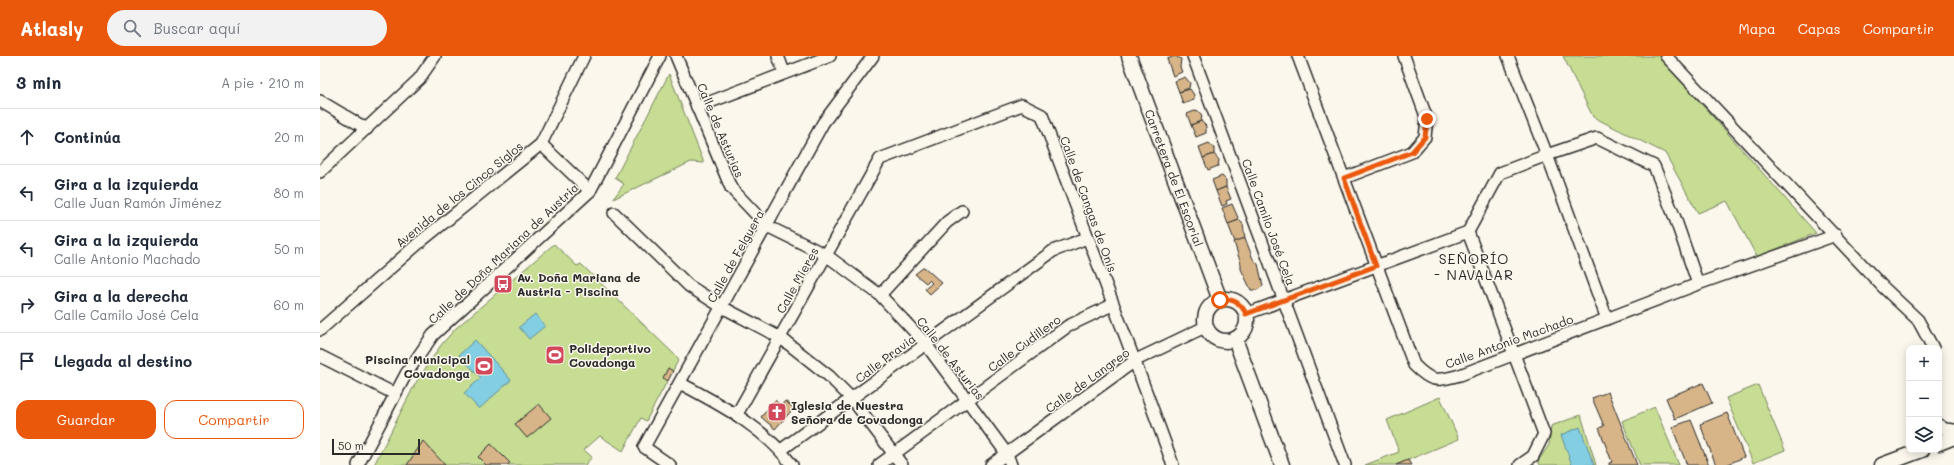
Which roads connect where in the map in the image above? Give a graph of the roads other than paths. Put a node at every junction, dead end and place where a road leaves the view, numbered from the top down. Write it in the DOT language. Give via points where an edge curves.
graph roads {
  1 [pos="435,56"];
  2 [pos="584,56"];
  3 [pos="660,56"];
  4 [pos="676,56"];
  5 [pos="778,56"];
  6 [pos="830,56"];
  7 [pos="873,56"];
  8 [pos="1129,56"];
  9 [pos="1193,56"];
  10 [pos="1298,56"];
  11 [pos="1404,56"];
  12 [pos="1508,56"];
  13 [pos="1666,56"];
  14 [pos="784,72"];
  15 [pos="320,101"];
  16 [pos="696,107"];
  17 [pos="368,129"];
  18 [pos="541,144"];
  19 [pos="1547,155"];
  20 [pos="880,159"];
  21 [pos="320,172"];
  22 [pos="1344,178"];
  23 [pos="590,191"];
  24 [pos="962,211"];
  25 [pos="614,213"];
  26 [pos="767,226"];
  27 [pos="1468,232"];
  28 [pos="1836,235"];
  29 [pos="1087,238"];
  30 [pos="826,255"];
  31 [pos="1376,266"];
  32 [pos="1698,284"];
  33 [pos="880,295"];
  34 [pos="1220,300"];
  35 [pos="1284,300"];
  36 [pos="1112,305"];
  37 [pos="722,307"];
  38 [pos="1246,314"];
  39 [pos="1606,319"];
  40 [pos="1205,327"];
  41 [pos="320,330"];
  42 [pos="781,338"];
  43 [pos="1235,339"];
  44 [pos="925,343"];
  45 [pos="1931,345"];
  46 [pos="1515,354"];
  47 [pos="320,356"];
  48 [pos="1136,360"];
  49 [pos="680,383"];
  50 [pos="395,394"];
  51 [pos="852,399"];
  52 [pos="968,401"];
  53 [pos="737,414"];
  54 [pos="1942,427"];
  55 [pos="1954,430"];
  56 [pos="1954,437"];
  57 [pos="1942,442"];
  58 [pos="781,450"];
  59 [pos="1912,453"];
  60 [pos="1007,454"];
  61 [pos="892,455"];
  62 [pos="358,465"];
  63 [pos="670,465"];
  64 [pos="792,465"];
  65 [pos="878,465"];
  66 [pos="902,465"];
  67 [pos="991,465"];
  68 [pos="1011,465"];
  69 [pos="1173,465"];
  70 [pos="1282,465"];
  71 [pos="1345,465"];
  72 [pos="1520,465"];
  73 [pos="1882,465"];
  1 -- 17 [label="street" via="419,79"];
  2 -- 18 [label="street, Avenida de los Cinco Siglos"];
  3 -- 23 [label="street, Calle de Doña Mariana de Austria"];
  4 -- 16 [label="street, Calle de Asturias"];
  5 -- 14 [label="street"];
  6 -- 14 [label="street"];
  7 -- 26 [label="street, Calle de Felguera" via="823,123"];
  8 -- 34 [label="street, Carretera de El Escorial"];
  9 -- 35 [label="street, Calle Camilo José Cela"];
  10 -- 22 [label="street, Calle Antonio Machado"];
  11 -- 22 [label="street" via="1427,119 1425,137 1412,152"];
  12 -- 19 [label="street"];
  13 -- 28 [label="street"];
  14 -- 16 [label="street"];
  15 -- 17 [label="street"];
  16 -- 26 [label="street, Calle de Asturias" via="732,188"];
  17 -- 21 [label="street"];
  18 -- 23 [label="street"];
  18 -- 41 [label="street, Avenida de los Cinco Siglos" via="420,242"];
  19 -- 27 [label="street" via="1500,173"];
  19 -- 32 [label="street" via="1597,138 1654,166"];
  19 -- 39 [label="street"];
  20 -- 29 [label="street, Calle de Cangas de Onís" via="1022,105 1042,115"];
  20 -- 30 [label="street, Calle Mieres"];
  22 -- 31 [label="street, Calle Antonio Machado"];
  23 -- 50 [label="street, Calle de Doña Mariana de Austria" via="433,335 418,354"];
  24 -- 33 [label="street" via="947,222"];
  25 -- 37 [label="street" via="689,286"];
  26 -- 30 [label="street, Calle de Asturias"];
  26 -- 37 [label="street, Calle de Felguera"];
  27 -- 31 [label="street"];
  27 -- 46 [label="street"];
  28 -- 32 [label="street, Calle Antonio Machado"];
  28 -- 45 [label="street" via="1918,320"];
  29 -- 36 [label="street, Calle de Cangas de Onís"];
  29 -- 44 [label="street, Calle Pravia" via="1053,252"];
  30 -- 33 [label="street, Calle de Asturias"];
  30 -- 42 [label="street, Calle Mieres"];
  31 -- 35 [label="street"];
  31 -- 46 [label="street, Calle Antonio Machado" via="1414,365 1426,377 1441,380"];
  32 -- 39 [label="street, Calle Antonio Machado"];
  33 -- 44 [label="street, Calle de Asturias"];
  34 -- 38 [label="street" via="1233,300 1239,303"];
  34 -- 40 [label="street" via="1207,310 1204,318"];
  35 -- 38 [label="street"];
  35 -- 71 [label="street, Calle Camilo José Cela"];
  36 -- 48 [label="street, Calle de Cangas de Onís"];
  36 -- 52 [label="street, Calle Cudillero" via="1068,326"];
  37 -- 42 [label="street"];
  37 -- 49 [label="street, Calle de Felguera"];
  38 -- 43 [label="street" via="1245,329"];
  39 -- 46 [label="street, Calle Antonio Machado"];
  40 -- 43 [label="street" via="1214,338 1221,341"];
  40 -- 48 [label="street, Calle de Langreo"];
  42 -- 51 [label="street" via="829,376"];
  42 -- 53 [label="street, Calle Mieres"];
  43 -- 70 [label="street"];
  44 -- 51 [label="street, Calle Pravia"];
  44 -- 52 [label="street, Calle de Asturias"];
  46 -- 72 [label="street" via="1544,434 1533,456"];
  47 -- 50 [label="street"];
  48 -- 60 [label="street, Calle de Langreo"];
  48 -- 69 [label="street, Calle de Cangas de Onís"];
  49 -- 53 [label="street"];
  49 -- 63 [label="street, Calle de Felguera" via="644,447"];
  50 -- 62 [label="street, Calle de Doña Mariana de Austria"];
  51 -- 58 [label="street, Calle Pravia"];
  51 -- 61 [label="street"];
  52 -- 60 [label="street, Calle de Asturias"];
  52 -- 61 [label="street, Calle Cudillero"];
  53 -- 58 [label="street"];
  54 -- 55 [label="street"];
  56 -- 57 [label="street"];
  58 -- 64 [label="street"];
  59 -- 73 [label="street"];
  60 -- 67 [label="street, Calle de Langreo"];
  60 -- 68 [label="street, Calle de Asturias"];
  61 -- 65 [label="street, Calle Cudillero"];
  61 -- 66 [label="street"];
}
